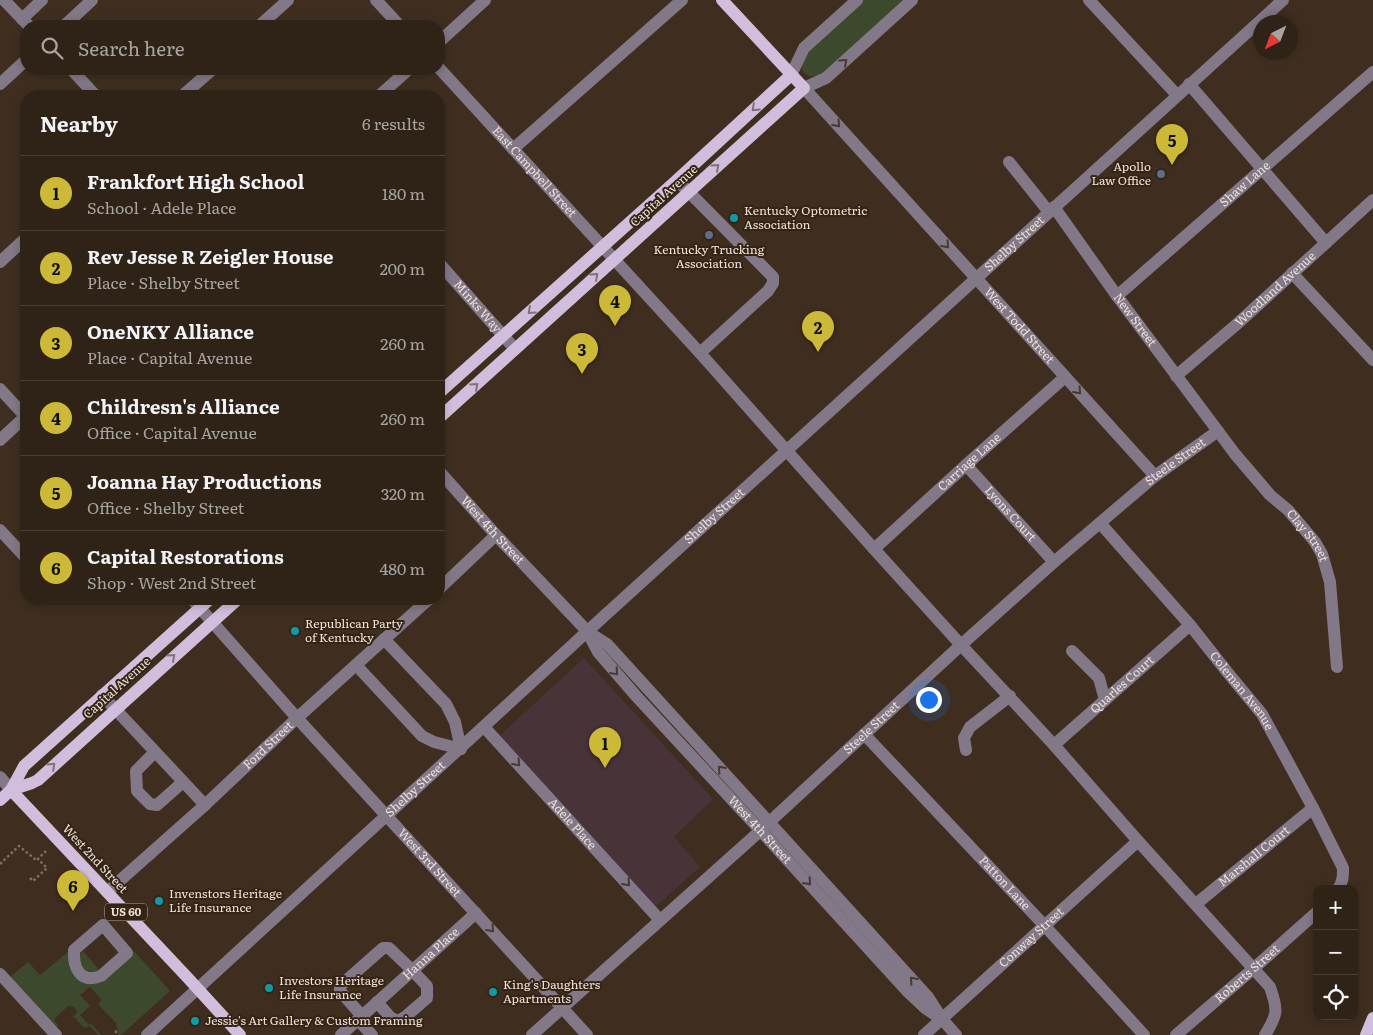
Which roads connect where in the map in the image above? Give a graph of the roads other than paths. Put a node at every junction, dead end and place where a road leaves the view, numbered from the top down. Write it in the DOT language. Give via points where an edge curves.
graph roads {
  1 [pos="4,0"];
  2 [pos="42,0"];
  3 [pos="92,0"];
  4 [pos="288,0"];
  5 [pos="376,0"];
  6 [pos="484,0"];
  7 [pos="682,0"];
  8 [pos="722,0"];
  9 [pos="857,0"];
  10 [pos="912,0"];
  11 [pos="1089,0"];
  12 [pos="1283,0"];
  13 [pos="23,20"];
  14 [pos="28,20"];
  15 [pos="70,20"];
  16 [pos="266,20"];
  17 [pos="394,20"];
  18 [pos="445,36"];
  19 [pos="20,66"];
  20 [pos="1373,72"];
  21 [pos="445,74"];
  22 [pos="77,75"];
  23 [pos="205,75"];
  24 [pos="402,75"];
  25 [pos="791,75"];
  26 [pos="0,84"];
  27 [pos="1190,84"];
  28 [pos="804,88"];
  29 [pos="90,90"];
  30 [pos="189,90"];
  31 [pos="385,90"];
  32 [pos="1177,95"];
  33 [pos="513,148"];
  34 [pos="1009,162"];
  35 [pos="1262,169"];
  36 [pos="677,180"];
  37 [pos="689,192"];
  38 [pos="1373,200"];
  39 [pos="1051,210"];
  40 [pos="1326,243"];
  41 [pos="20,244"];
  42 [pos="603,246"];
  43 [pos="614,259"];
  44 [pos="0,262"];
  45 [pos="445,270"];
  46 [pos="1292,273"];
  47 [pos="976,278"];
  48 [pos="1117,296"];
  49 [pos="504,336"];
  50 [pos="515,349"];
  51 [pos="700,353"];
  52 [pos="1373,360"];
  53 [pos="1176,376"];
  54 [pos="1065,377"];
  55 [pos="445,388"];
  56 [pos="0,389"];
  57 [pos="20,411"];
  58 [pos="445,413"];
  59 [pos="20,422"];
  60 [pos="1218,431"];
  61 [pos="0,440"];
  62 [pos="788,451"];
  63 [pos="966,465"];
  64 [pos="1154,476"];
  65 [pos="445,478"];
  66 [pos="1100,523"];
  67 [pos="0,530"];
  68 [pos="496,535"];
  69 [pos="874,549"];
  70 [pos="20,552"];
  71 [pos="1054,562"];
  72 [pos="445,584"];
  73 [pos="198,605"];
  74 [pos="203,605"];
  75 [pos="231,605"];
  76 [pos="422,605"];
  77 [pos="213,621"];
  78 [pos="1190,625"];
  79 [pos="588,632"];
  80 [pos="384,639"];
  81 [pos="961,645"];
  82 [pos="1072,651"];
  83 [pos="356,665"];
  84 [pos="1338,668"];
  85 [pos="102,696"];
  86 [pos="1010,696"];
  87 [pos="1105,700"];
  88 [pos="115,709"];
  89 [pos="297,718"];
  90 [pos="484,727"];
  91 [pos="864,734"];
  92 [pos="1054,745"];
  93 [pos="461,749"];
  94 [pos="966,750"];
  95 [pos="154,752"];
  96 [pos="0,777"];
  97 [pos="183,782"];
  98 [pos="11,790"];
  99 [pos="0,800"];
  100 [pos="205,805"];
  101 [pos="1313,808"];
  102 [pos="387,816"];
  103 [pos="765,826"];
  104 [pos="1138,841"];
  105 [pos="1340,885"];
  106 [pos="106,892"];
  107 [pos="1196,904"];
  108 [pos="476,913"];
  109 [pos="1313,916"];
  110 [pos="660,920"];
  111 [pos="1044,925"];
  112 [pos="111,934"];
  113 [pos="1254,969"];
  114 [pos="412,970"];
  115 [pos="0,974"];
  116 [pos="198,989"];
  117 [pos="377,1002"];
  118 [pos="562,1007"];
  119 [pos="360,1018"];
  120 [pos="1373,1018"];
  121 [pos="942,1019"];
  122 [pos="56,1035"];
  123 [pos="147,1035"];
  124 [pos="240,1035"];
  125 [pos="341,1035"];
  126 [pos="372,1035"];
  127 [pos="532,1035"];
  128 [pos="587,1035"];
  129 [pos="924,1035"];
  130 [pos="956,1035"];
  131 [pos="1144,1035"];
  132 [pos="1176,1035"];
  133 [pos="1265,1035"];
  134 [pos="1366,1035"];
  1 -- 13 [label="street"];
  2 -- 14 [label="street"];
  3 -- 15 [label="street"];
  4 -- 16 [label="street"];
  5 -- 17 [label="street"];
  6 -- 18 [label="street"];
  7 -- 33 [label="street"];
  8 -- 25 [label="main road"];
  9 -- 25 [label="street, Capital Avenue" via="804,48"];
  28 -- 10 [label="street, Capital Avenue, one-way" via="826,78"];
  11 -- 32 [label="street"];
  12 -- 27 [label="street, Shelby Street"];
  19 -- 26 [label="street"];
  20 -- 35 [label="street, Shaw Lane"];
  21 -- 33 [label="street, East Campbell Street"];
  22 -- 29 [label="street"];
  23 -- 30 [label="street"];
  24 -- 31 [label="street"];
  25 -- 28 [label="main road"];
  25 -- 36 [label="main road, Capital Avenue, one-way"];
  27 -- 32 [label="street, Shelby Street"];
  27 -- 35 [label="street"];
  37 -- 28 [label="main road, Capital Avenue, one-way"];
  28 -- 47 [label="street, West Todd Street, one-way"];
  32 -- 39 [label="street, Shelby Street"];
  33 -- 42 [label="street, East Campbell Street"];
  34 -- 39 [label="street, New Street"];
  35 -- 40 [label="street"];
  35 -- 48 [label="street, Shaw Lane"];
  36 -- 37 [label="street"];
  36 -- 42 [label="main road, Capital Avenue"];
  37 -- 43 [label="main road, Capital Avenue"];
  37 -- 51 [label="street" via="774,277 768,291"];
  38 -- 40 [label="street, Woodland Avenue"];
  39 -- 47 [label="street, Shelby Street"];
  39 -- 48 [label="street, New Street"];
  40 -- 46 [label="street, Woodland Avenue"];
  41 -- 44 [label="street"];
  42 -- 43 [label="street, East Campbell Street"];
  42 -- 49 [label="main road, Capital Avenue, one-way"];
  50 -- 43 [label="main road, Capital Avenue, one-way"];
  43 -- 51 [label="street, East Campbell Street"];
  45 -- 49 [label="street, Minks Way"];
  46 -- 52 [label="street"];
  46 -- 53 [label="street, Woodland Avenue"];
  47 -- 54 [label="street, West Todd Street"];
  47 -- 62 [label="street, Shelby Street"];
  48 -- 53 [label="street, New Street"];
  49 -- 50 [label="street, Minks Way"];
  49 -- 55 [label="main road, Capital Avenue"];
  58 -- 50 [label="main road, Capital Avenue, one-way"];
  51 -- 62 [label="street, East Campbell Street"];
  53 -- 60 [label="street, New Street"];
  54 -- 63 [label="street, Carriage Lane"];
  54 -- 64 [label="street, West Todd Street, one-way"];
  56 -- 57 [label="street"];
  59 -- 61 [label="street"];
  60 -- 64 [label="street, Steele Street"];
  60 -- 84 [label="street, Clay Street" via="1251,474 1288,510 1322,554 1330,582"];
  62 -- 69 [label="street, East Campbell Street"];
  62 -- 79 [label="street, Shelby Street"];
  63 -- 69 [label="street, Carriage Lane"];
  63 -- 71 [label="street, Lyons Court"];
  64 -- 66 [label="street, Steele Street"];
  65 -- 68 [label="street, West 4th Street"];
  66 -- 71 [label="street, Steele Street"];
  66 -- 78 [label="street, Coleman Avenue"];
  67 -- 70 [label="street"];
  68 -- 72 [label="street"];
  68 -- 79 [label="street, West 4th Street"];
  69 -- 81 [label="street, East Campbell Street"];
  71 -- 81 [label="street, Steele Street"];
  73 -- 85 [label="main road, Capital Avenue"];
  74 -- 77 [label="street, West 3rd Street"];
  75 -- 77 [label="main road, Capital Avenue"];
  76 -- 80 [label="street, Ford Street"];
  88 -- 77 [label="main road, Capital Avenue, one-way"];
  77 -- 89 [label="street, West 3rd Street"];
  78 -- 87 [label="street, Quarles Court"];
  78 -- 101 [label="street, Coleman Avenue" via="1262,714"];
  79 -- 90 [label="street, Shelby Street"];
  79 -- 103 [label="street, West 4th Street" via="607,644"];
  80 -- 83 [label="street, Ford Street"];
  80 -- 93 [label="street" via="446,704 456,722"];
  81 -- 86 [label="street, East Campbell Street"];
  81 -- 91 [label="street, Steele Street"];
  82 -- 87 [label="street" via="1099,678"];
  83 -- 89 [label="street, Ford Street"];
  83 -- 93 [label="street" via="422,736"];
  85 -- 88 [label="street"];
  85 -- 98 [label="main road, Capital Avenue" via="24,766"];
  86 -- 92 [label="street, East Campbell Street"];
  86 -- 94 [label="street" via="970,727 964,738"];
  87 -- 92 [label="street, Quarles Court"];
  88 -- 95 [label="street"];
  98 -- 88 [label="main road, Capital Avenue, one-way" via="38,780"];
  89 -- 100 [label="street, Ford Street"];
  89 -- 102 [label="street, West 3rd Street"];
  90 -- 93 [label="street, Shelby Street"];
  90 -- 110 [label="street, Adele Place, one-way"];
  91 -- 103 [label="street, Steele Street"];
  91 -- 111 [label="street, Patton Lane"];
  92 -- 104 [label="street, East Campbell Street"];
  93 -- 102 [label="street, Shelby Street"];
  95 -- 97 [label="street"];
  95 -- 97 [label="street" via="136,771 137,791 150,804 157,805"];
  96 -- 98 [label="street"];
  97 -- 100 [label="street"];
  98 -- 99 [label="main road, Capital Avenue"];
  98 -- 106 [label="main road, West 2nd Street / US 60"];
  100 -- 106 [label="street, Ford Street"];
  101 -- 105 [label="street, Coleman Avenue" via="1343,868"];
  101 -- 107 [label="street, Marshall Court"];
  102 -- 108 [label="street, West 3rd Street"];
  102 -- 116 [label="street, Shelby Street"];
  103 -- 110 [label="street, Steele Street"];
  103 -- 121 [label="street, West 4th Street" via="928,997"];
  104 -- 107 [label="street, East Campbell Street"];
  104 -- 111 [label="street, Conway Street"];
  106 -- 116 [label="main road, West 2nd Street / US 60"];
  107 -- 113 [label="street, East Campbell Street"];
  108 -- 114 [label="street, Hanna Place"];
  108 -- 118 [label="street, West 3rd Street, one-way"];
  109 -- 113 [label="street, Roberts Street"];
  110 -- 118 [label="street, Steele Street"];
  111 -- 121 [label="street, Conway Street"];
  111 -- 131 [label="street, Patton Lane"];
  112 -- 112 [label="street" via="103,925 74,950 78,973 91,978 101,976 127,953"];
  113 -- 132 [label="street, Roberts Street"];
  113 -- 133 [label="street, East Campbell Street" via="1270,987 1276,1010"];
  114 -- 117 [label="street, Hanna Place"];
  114 -- 117 [label="street" via="427,986 427,998 398,1021"];
  114 -- 119 [label="street" via="389,948 383,948 340,986 340,992"];
  115 -- 122 [label="street"];
  116 -- 123 [label="street, Shelby Street"];
  116 -- 124 [label="main road, West 2nd Street / US 60"];
  117 -- 119 [label="street, Hanna Place"];
  118 -- 127 [label="street, Steele Street"];
  118 -- 128 [label="street, West 3rd Street"];
  119 -- 125 [label="street, Hanna Place"];
  119 -- 126 [label="street"];
  120 -- 134 [label="main road"];
  121 -- 129 [label="street, Conway Street"];
  121 -- 130 [label="street, West 4th Street"];
}
